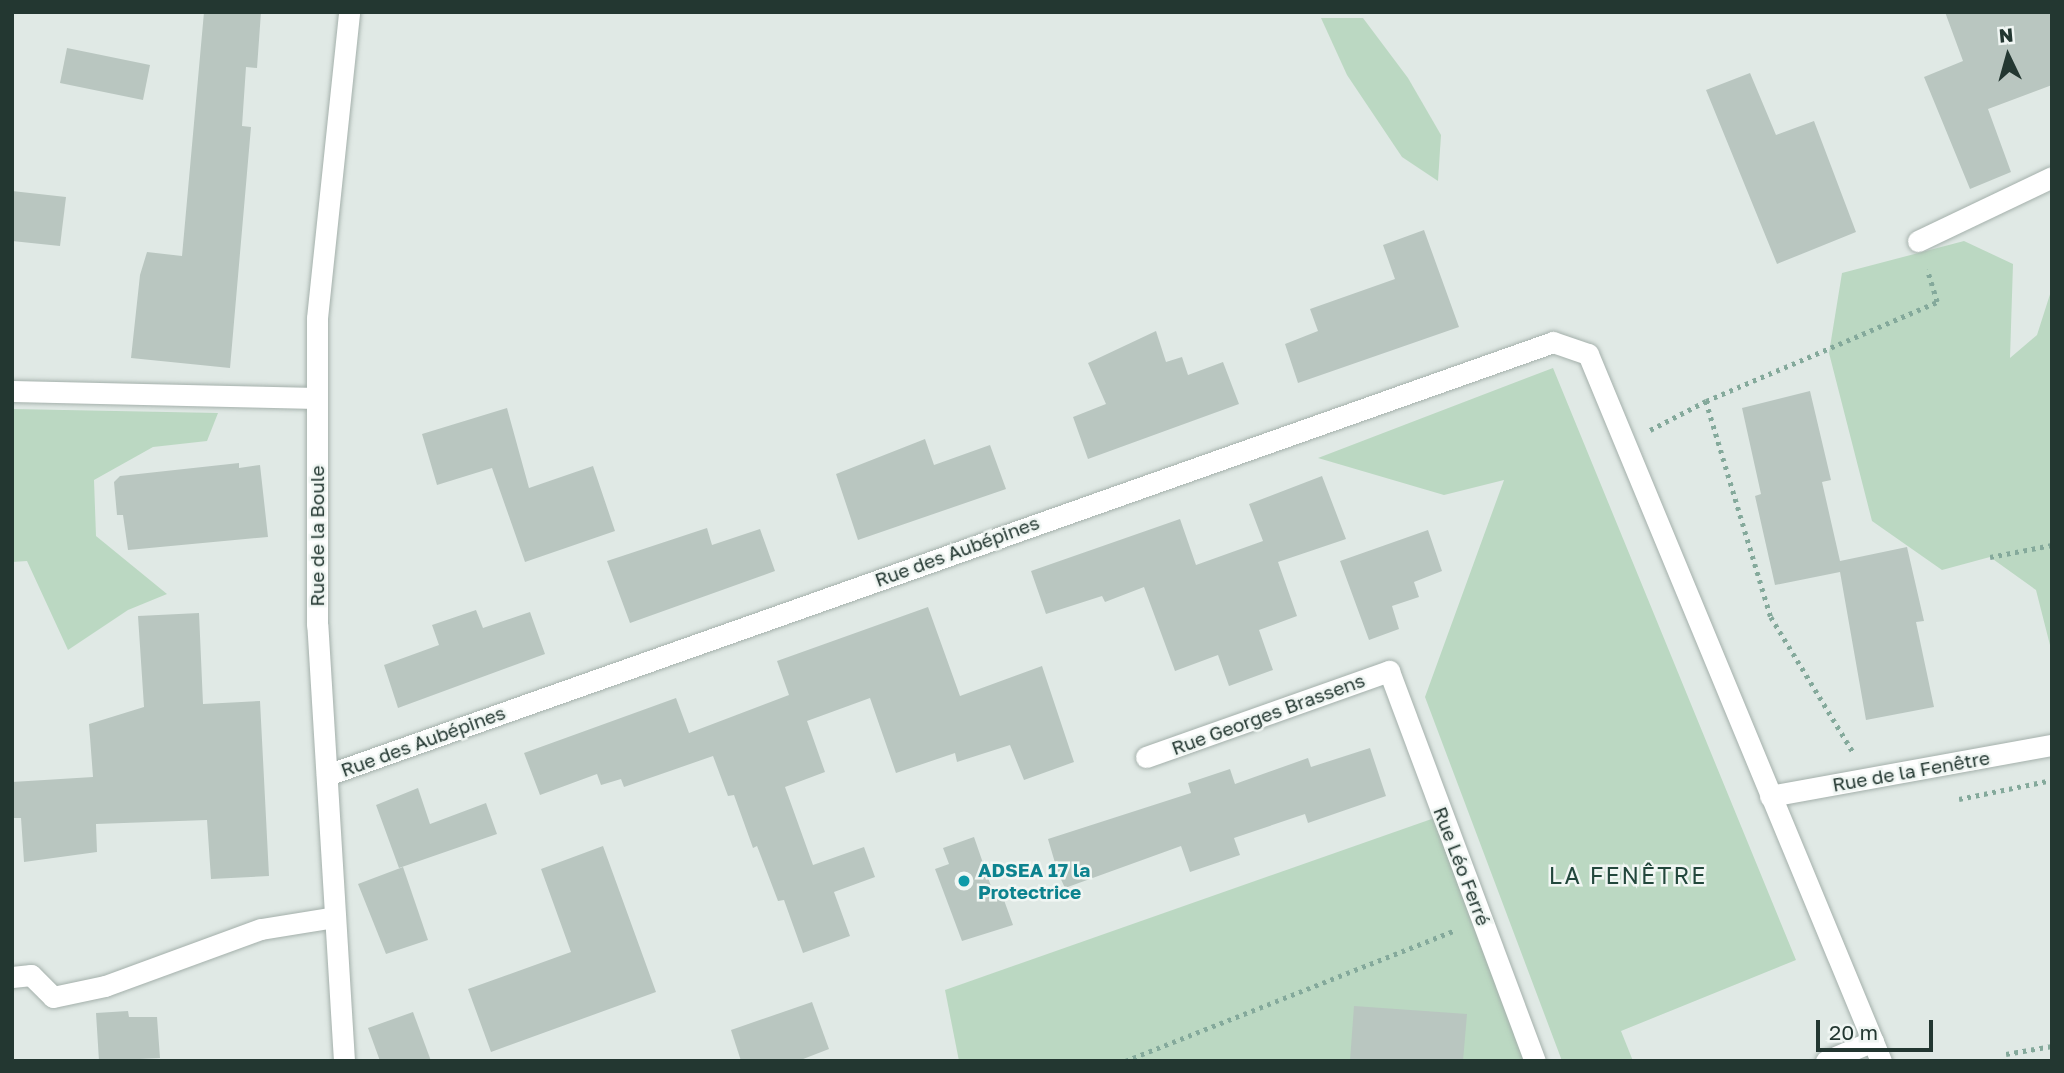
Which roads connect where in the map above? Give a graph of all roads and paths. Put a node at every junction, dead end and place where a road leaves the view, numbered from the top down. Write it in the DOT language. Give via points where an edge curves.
graph roads {
  1 [pos="349,12"];
  2 [pos="2052,177"];
  3 [pos="1919,241"];
  4 [pos="12,391"];
  5 [pos="317,398"];
  6 [pos="1706,401"];
  7 [pos="1628,442"];
  8 [pos="2052,545"];
  9 [pos="1990,556"];
  10 [pos="1389,671"];
  11 [pos="2052,745"];
  12 [pos="1146,757"];
  13 [pos="327,775"];
  14 [pos="1865,778"];
  15 [pos="2052,780"];
  16 [pos="1770,796"];
  17 [pos="1959,799"];
  18 [pos="335,917"];
  19 [pos="1483,920"];
  20 [pos="12,977"];
  21 [pos="2052,1046"];
  22 [pos="1877,1051"];
  23 [pos="2006,1054"];
  24 [pos="344,1061"];
  25 [pos="1125,1061"];
  26 [pos="1535,1061"];
  27 [pos="1826,1061"];
  1 -- 5 [label="street, Rue de la Boule" via="317,318"];
  2 -- 3 [label="street"];
  3 -- 6 [label="path" via="1937,302"];
  4 -- 5 [label="street"];
  5 -- 13 [label="street, Rue de la Boule" via="317,625"];
  6 -- 7 [label="path"];
  6 -- 14 [label="path" via="1771,617 1843,728"];
  7 -- 13 [label="street, Rue des Aubépines" via="1588,354 1553,342"];
  7 -- 16 [label="street"];
  8 -- 9 [label="path"];
  10 -- 12 [label="street, Rue Georges Brassens"];
  10 -- 19 [label="street, Rue Léo Ferré"];
  11 -- 14 [label="street, Rue de la Fenêtre"];
  13 -- 18 [label="street, Rue de la Boule"];
  14 -- 16 [label="street, Rue de la Fenêtre"];
  15 -- 17 [label="path"];
  16 -- 22 [label="street"];
  18 -- 20 [label="street" via="261,929 105,986 52,997 31,975"];
  18 -- 24 [label="street, Rue de la Boule"];
  19 -- 25 [label="path"];
  19 -- 26 [label="street, Rue Léo Ferré"];
  21 -- 23 [label="path"];
  22 -- 27 [label="street"];
}
